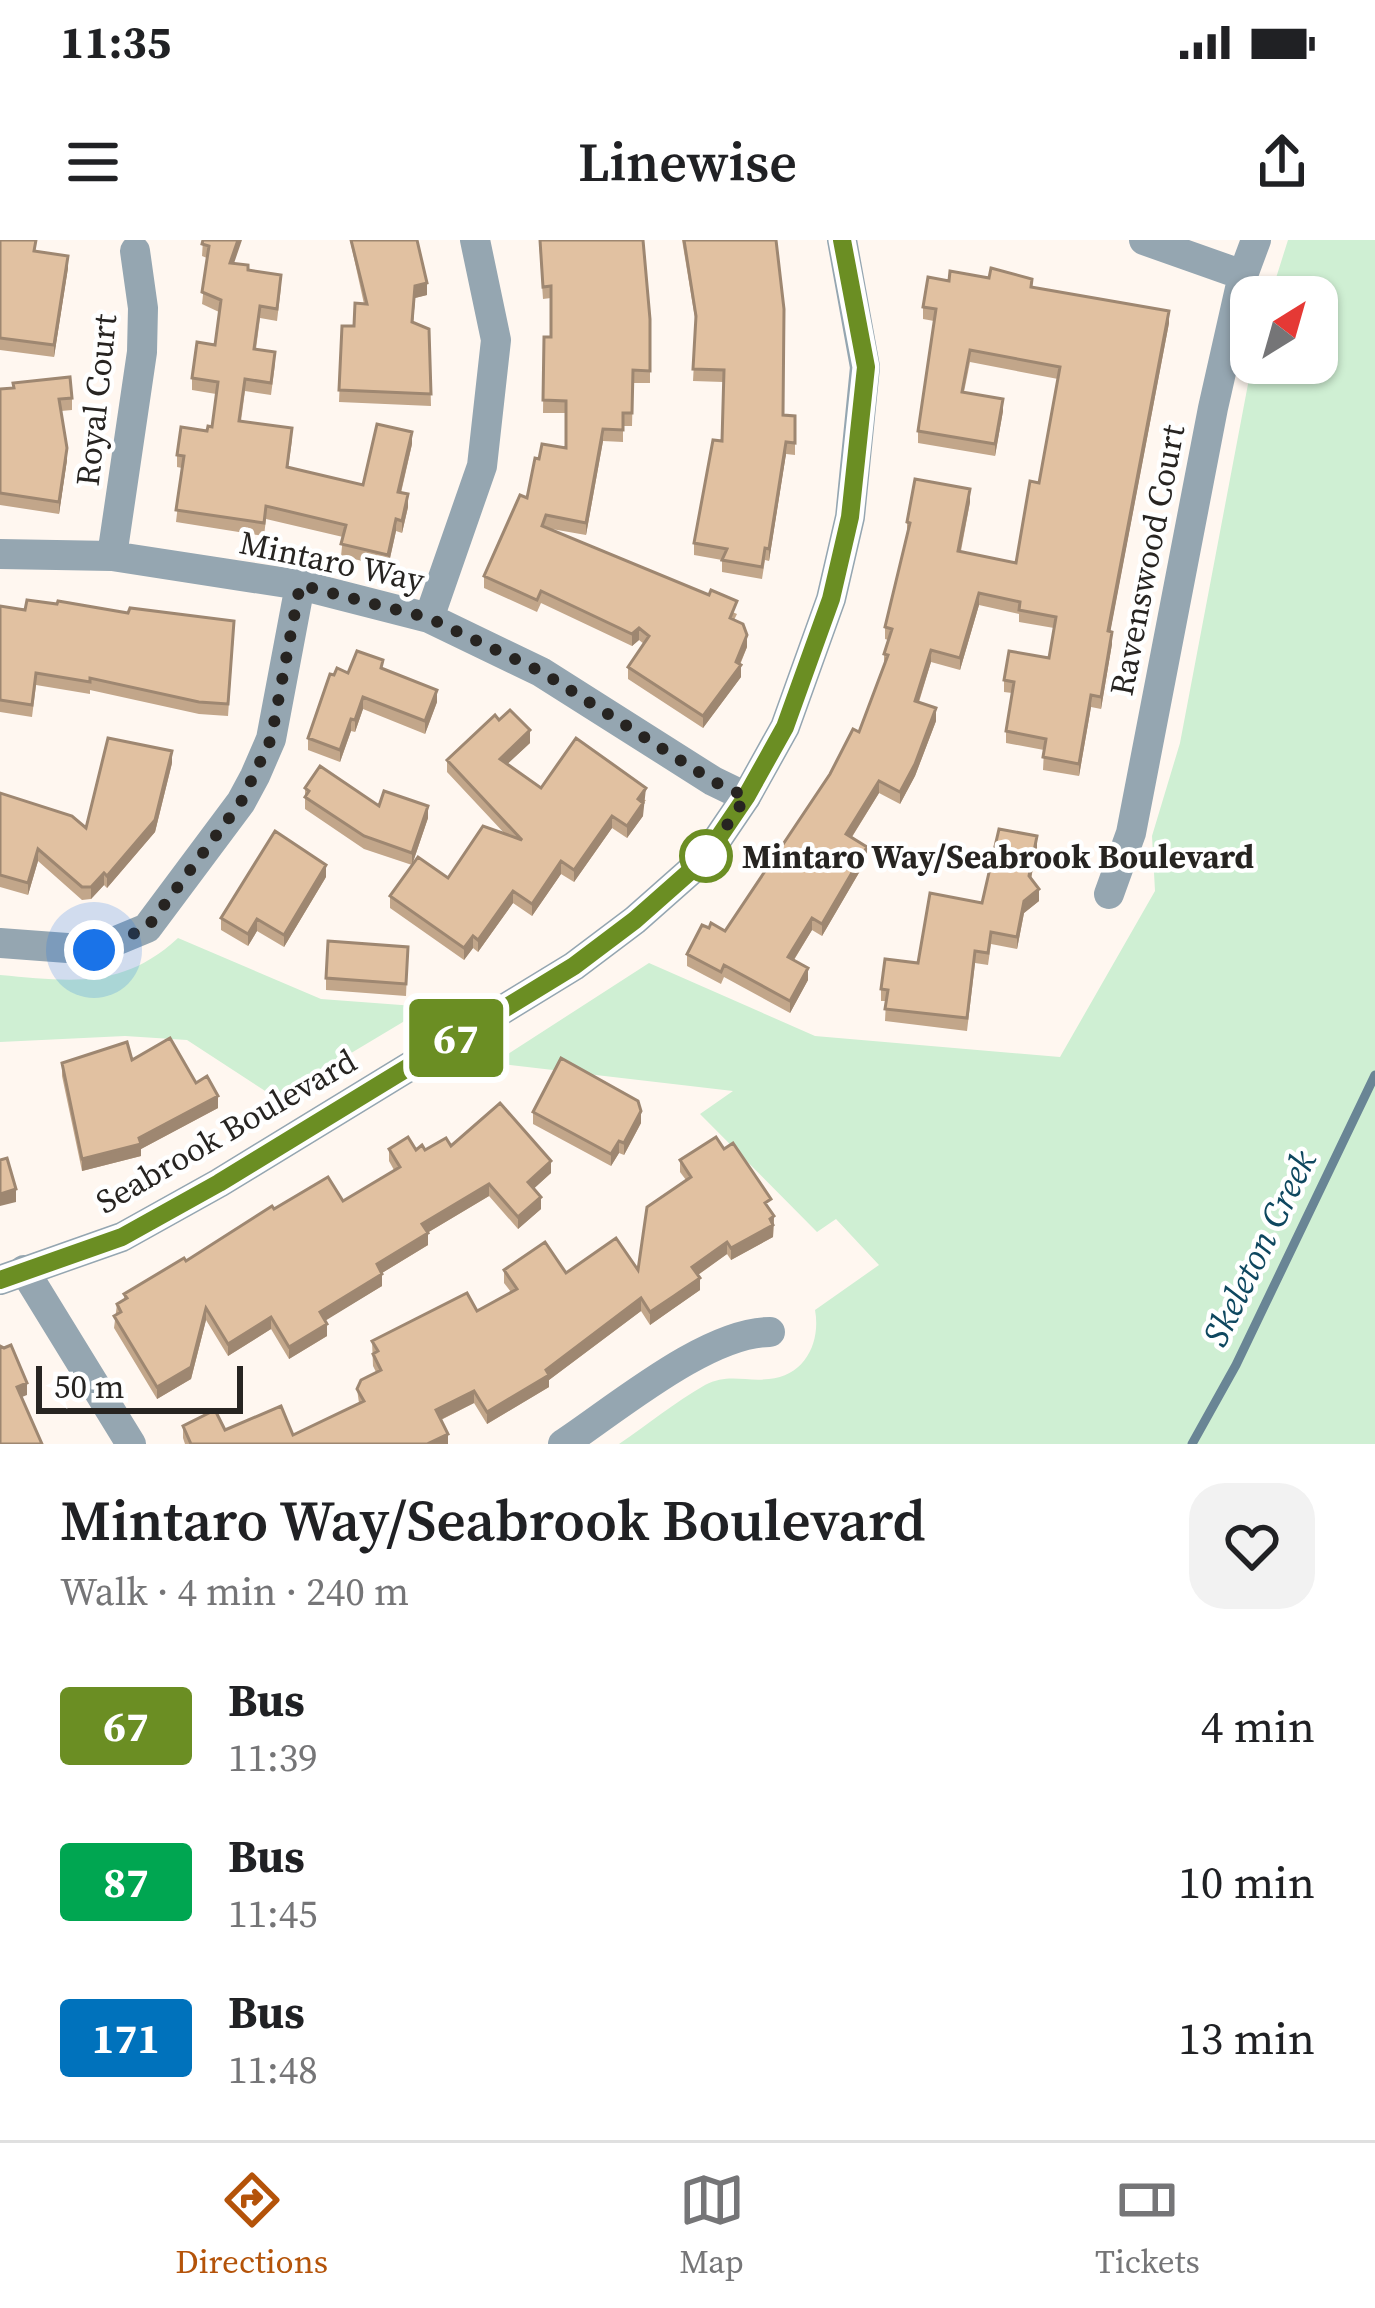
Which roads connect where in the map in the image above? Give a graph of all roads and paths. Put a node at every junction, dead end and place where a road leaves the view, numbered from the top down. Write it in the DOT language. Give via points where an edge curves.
graph roads {
  1 [pos="475,240"];
  2 [pos="843,240"];
  3 [pos="1144,240"];
  4 [pos="1256,240"];
  5 [pos="135,251"];
  6 [pos="1243,275"];
  7 [pos="0,554"];
  8 [pos="112,556"];
  9 [pos="300,585"];
  10 [pos="429,618"];
  11 [pos="746,797"];
  12 [pos="1109,894"];
  13 [pos="0,943"];
  14 [pos="12,1275"];
  15 [pos="770,1332"];
  16 [pos="131,1444"];
  17 [pos="563,1444"];
  1 -- 10 [label="street" via="496,340 482,466"];
  2 -- 11 [label="street, Seabrook Boulevard" via="866,367 850,517 831,599 785,727"];
  3 -- 6 [label="street"];
  4 -- 6 [label="street, Ravenswood Court"];
  5 -- 8 [label="street, Royal Court" via="142,352"];
  6 -- 12 [label="street, Ravenswood Court" via="1131,833"];
  7 -- 8 [label="street, Mintaro Way"];
  8 -- 9 [label="street, Mintaro Way"];
  9 -- 10 [label="street, Mintaro Way"];
  9 -- 13 [label="street" via="271,739 255,776 147,928 94,950"];
  10 -- 11 [label="street, Mintaro Way" via="542,672"];
  11 -- 14 [label="street, Seabrook Boulevard" via="704,859 574,966 122,1237"];
  14 -- 16 [label="street"];
  15 -- 17 [label="street" via="710,1347"];
}
